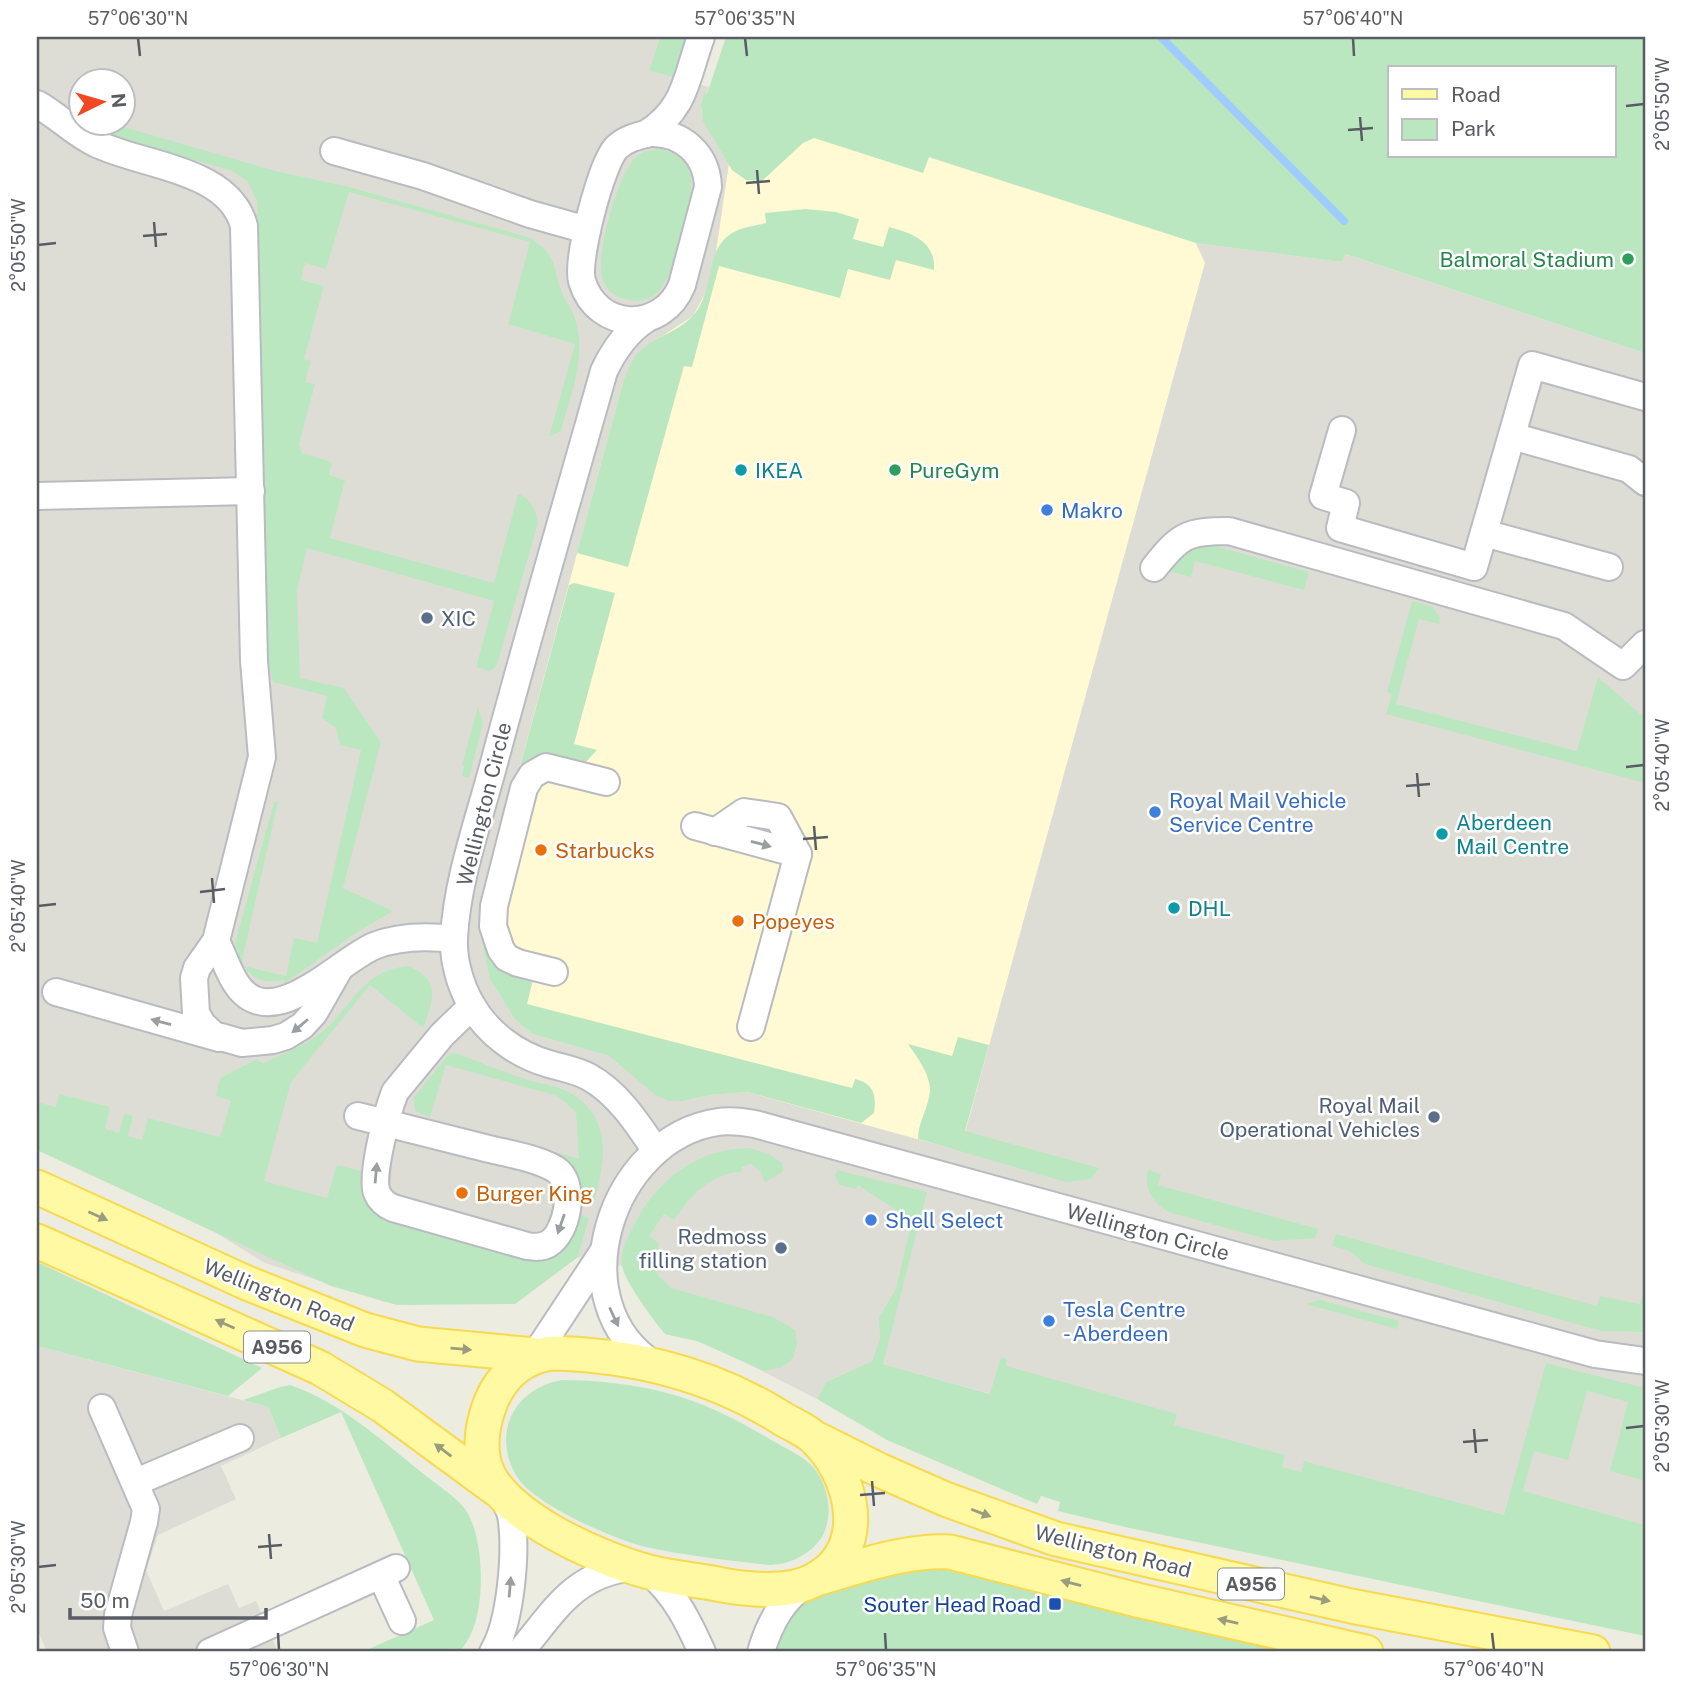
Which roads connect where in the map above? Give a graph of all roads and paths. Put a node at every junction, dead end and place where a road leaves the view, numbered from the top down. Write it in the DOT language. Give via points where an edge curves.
graph roads {
  1 [pos="701,37"];
  2 [pos="682,96"];
  3 [pos="37,104"];
  4 [pos="646,134"];
  5 [pos="693,150"];
  6 [pos="334,151"];
  7 [pos="587,230"];
  8 [pos="596,304"];
  9 [pos="646,319"];
  10 [pos="604,371"];
  11 [pos="1645,397"];
  12 [pos="1342,430"];
  13 [pos="1511,436"];
  14 [pos="1645,482"];
  15 [pos="251,491"];
  16 [pos="37,496"];
  17 [pos="1484,533"];
  18 [pos="1609,567"];
  19 [pos="1154,568"];
  20 [pos="1645,644"];
  21 [pos="606,782"];
  22 [pos="705,829"];
  23 [pos="454,939"];
  24 [pos="216,941"];
  25 [pos="338,971"];
  26 [pos="554,972"];
  27 [pos="56,992"];
  28 [pos="472,1006"];
  29 [pos="751,1027"];
  30 [pos="227,1040"];
  31 [pos="358,1116"];
  32 [pos="386,1123"];
  33 [pos="656,1151"];
  34 [pos="37,1187"];
  35 [pos="37,1241"];
  36 [pos="603,1252"];
  37 [pos="535,1355"];
  38 [pos="1645,1361"];
  39 [pos="657,1366"];
  40 [pos="102,1408"];
  41 [pos="813,1437"];
  42 [pos="240,1438"];
  43 [pos="136,1482"];
  44 [pos="500,1492"];
  45 [pos="641,1570"];
  46 [pos="811,1581"];
  47 [pos="402,1621"];
  48 [pos="125,1652"];
  49 [pos="210,1652"];
  50 [pos="494,1652"];
  51 [pos="520,1652"];
  52 [pos="702,1652"];
  53 [pos="761,1652"];
  54 [pos="1366,1652"];
  55 [pos="1593,1652"];
  1 -- 2 [label="street"];
  2 -- 4 [label="street" via="668,118"];
  2 -- 5 [label="street" via="682,115"];
  3 -- 15 [label="street" via="96,144 177,170 218,189 240,212"];
  4 -- 5 [label="street" via="671,135"];
  4 -- 7 [label="street" via="625,141 613,153"];
  5 -- 9 [label="street" via="706,171 708,187 682,285 667,309"];
  6 -- 7 [label="street"];
  7 -- 8 [label="street" via="581,278"];
  8 -- 9 [label="street" via="619,319"];
  8 -- 10 [label="street, Wellington Circle"];
  9 -- 10 [label="street, Wellington Circle" via="619,345"];
  10 -- 23 [label="street, Wellington Circle" via="462,886"];
  11 -- 13 [label="street" via="1532,365"];
  12 -- 17 [label="street" via="1323,496 1346,503 1339,528 1474,567"];
  13 -- 14 [label="street" via="1629,469"];
  13 -- 17 [label="street"];
  15 -- 16 [label="street"];
  15 -- 24 [label="street" via="254,661 262,757"];
  17 -- 18 [label="street"];
  19 -- 20 [label="street" via="1185,537 1229,531 1564,626 1623,666"];
  21 -- 26 [label="street" via="546,768 533,775 524,788 494,905 493,926 507,958"];
  22 -- 29 [label="street, one-way" via="744,812 778,817 798,854"];
  23 -- 25 [label="street" via="432,936 388,942 358,954"];
  23 -- 28 [label="street, Wellington Circle" via="464,992"];
  24 -- 25 [label="street" via="239,987 263,1001 293,997"];
  24 -- 30 [label="street" via="197,968 193,998 202,1024"];
  25 -- 30 [label="street, one-way" via="314,1013 297,1031 256,1043"];
  30 -- 27 [label="street, one-way"];
  28 -- 32 [label="street" via="399,1085"];
  28 -- 33 [label="street, Wellington Circle" via="505,1042 600,1084 634,1119"];
  31 -- 32 [label="street"];
  32 -- 32 [label="street, one-way" via="554,1168 569,1191 557,1235 547,1244 527,1246 387,1205 375,1184"];
  33 -- 36 [label="street, Wellington Circle" via="628,1185"];
  33 -- 38 [label="street, Wellington Circle" via="702,1126 735,1121 755,1124 1595,1354"];
  34 -- 37 [label="main road, Wellington Road / A956, one-way" via="247,1283 365,1330 418,1344"];
  44 -- 35 [label="main road, A956, one-way" via="330,1373"];
  36 -- 37 [label="street, Wellington Circle"];
  36 -- 39 [label="street, Wellington Circle, one-way" via="603,1282 616,1321 632,1347"];
  37 -- 39 [label="main road, A956"];
  37 -- 44 [label="main road, A956" via="505,1378 486,1413 482,1453"];
  39 -- 41 [label="main road, A956" via="720,1384"];
  40 -- 43 [label="street"];
  41 -- 46 [label="main road, A956" via="839,1471 851,1508 845,1548 835,1563"];
  41 -- 55 [label="main road, Wellington Road / A956, one-way" via="945,1499 1056,1539 1351,1606"];
  42 -- 43 [label="street"];
  43 -- 48 [label="street" via="146,1509 118,1615"];
  44 -- 45 [label="main road, A956" via="554,1532"];
  50 -- 44 [label="street, one-way" via="503,1632 511,1580 510,1513"];
  45 -- 46 [label="main road, A956" via="751,1588"];
  45 -- 51 [label="street" via="603,1573 578,1585"];
  45 -- 52 [label="street" via="667,1589 679,1605"];
  46 -- 53 [label="street" via="780,1608"];
  54 -- 46 [label="main road, Wellington Road / A956, one-way" via="950,1552 906,1555"];
  47 -- 49 [label="street" via="389,1572"];
}
